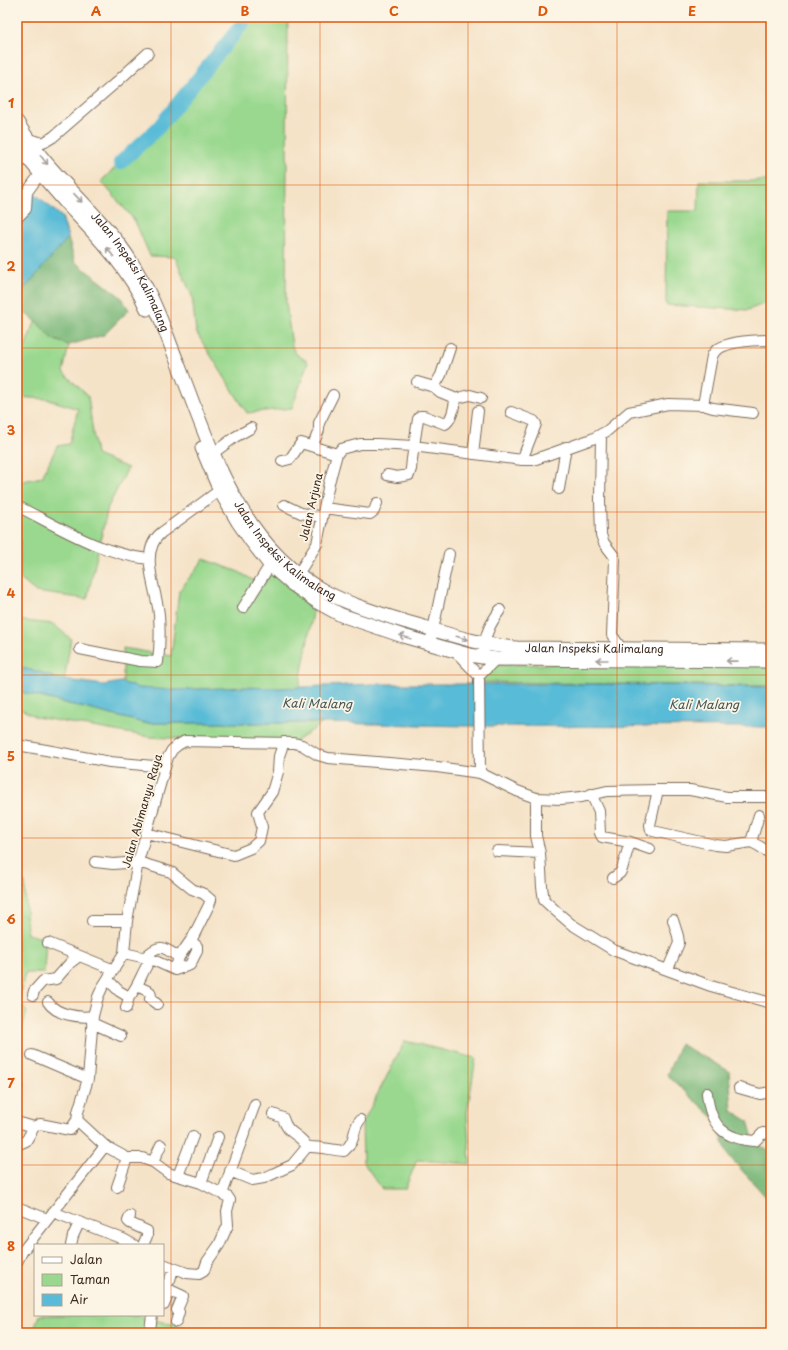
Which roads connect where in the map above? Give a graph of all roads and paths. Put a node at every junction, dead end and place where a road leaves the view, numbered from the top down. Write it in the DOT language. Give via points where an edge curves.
graph roads {
  1 [pos="148,53"];
  2 [pos="17,122"];
  3 [pos="21,141"];
  4 [pos="47,176"];
  5 [pos="17,218"];
  6 [pos="771,340"];
  7 [pos="450,348"];
  8 [pos="417,382"];
  9 [pos="434,387"];
  10 [pos="333,395"];
  11 [pos="480,398"];
  12 [pos="454,399"];
  13 [pos="702,405"];
  14 [pos="478,411"];
  15 [pos="511,412"];
  16 [pos="753,413"];
  17 [pos="251,428"];
  18 [pos="601,434"];
  19 [pos="313,445"];
  20 [pos="413,446"];
  21 [pos="566,447"];
  22 [pos="337,454"];
  23 [pos="473,454"];
  24 [pos="210,456"];
  25 [pos="522,460"];
  26 [pos="282,461"];
  27 [pos="387,475"];
  28 [pos="224,488"];
  29 [pos="559,489"];
  30 [pos="377,503"];
  31 [pos="284,505"];
  32 [pos="17,506"];
  33 [pos="323,512"];
  34 [pos="449,554"];
  35 [pos="149,559"];
  36 [pos="270,565"];
  37 [pos="295,579"];
  38 [pos="243,608"];
  39 [pos="363,608"];
  40 [pos="500,610"];
  41 [pos="358,621"];
  42 [pos="433,630"];
  43 [pos="430,644"];
  44 [pos="484,644"];
  45 [pos="621,648"];
  46 [pos="80,649"];
  47 [pos="771,650"];
  48 [pos="456,652"];
  49 [pos="642,654"];
  50 [pos="490,658"];
  51 [pos="771,661"];
  52 [pos="479,680"];
  53 [pos="284,742"];
  54 [pos="17,746"];
  55 [pos="165,767"];
  56 [pos="480,773"];
  57 [pos="658,790"];
  58 [pos="592,794"];
  59 [pos="771,797"];
  60 [pos="536,798"];
  61 [pos="759,815"];
  62 [pos="146,834"];
  63 [pos="630,842"];
  64 [pos="751,842"];
  65 [pos="650,849"];
  66 [pos="497,851"];
  67 [pos="540,853"];
  68 [pos="771,854"];
  69 [pos="95,862"];
  70 [pos="138,862"];
  71 [pos="613,878"];
  72 [pos="673,920"];
  73 [pos="92,921"];
  74 [pos="127,921"];
  75 [pos="191,941"];
  76 [pos="48,943"];
  77 [pos="124,953"];
  78 [pos="79,956"];
  79 [pos="179,957"];
  80 [pos="148,958"];
  81 [pos="668,969"];
  82 [pos="114,970"];
  83 [pos="175,970"];
  84 [pos="108,980"];
  85 [pos="137,986"];
  86 [pos="33,995"];
  87 [pos="129,997"];
  88 [pos="48,1002"];
  89 [pos="771,1003"];
  90 [pos="157,1004"];
  91 [pos="126,1008"];
  92 [pos="93,1020"];
  93 [pos="121,1036"];
  94 [pos="32,1055"];
  95 [pos="88,1079"];
  96 [pos="739,1088"];
  97 [pos="771,1092"];
  98 [pos="707,1093"];
  99 [pos="255,1104"];
  100 [pos="273,1114"];
  101 [pos="77,1120"];
  102 [pos="360,1120"];
  103 [pos="17,1122"];
  104 [pos="34,1127"];
  105 [pos="771,1134"];
  106 [pos="193,1136"];
  107 [pos="218,1137"];
  108 [pos="17,1145"];
  109 [pos="161,1145"];
  110 [pos="105,1146"];
  111 [pos="307,1147"];
  112 [pos="127,1158"];
  113 [pos="154,1162"];
  114 [pos="230,1171"];
  115 [pos="178,1176"];
  116 [pos="201,1183"];
  117 [pos="118,1187"];
  118 [pos="222,1194"];
  119 [pos="17,1207"];
  120 [pos="50,1215"];
  121 [pos="130,1216"];
  122 [pos="79,1223"];
  123 [pos="71,1244"];
  124 [pos="132,1244"];
  125 [pos="143,1244"];
  126 [pos="17,1262"];
  127 [pos="164,1264"];
  128 [pos="173,1269"];
  129 [pos="164,1287"];
  130 [pos="164,1305"];
  131 [pos="152,1316"];
  132 [pos="176,1322"];
  133 [pos="148,1333"];
  1 -- 3 [label="street" via="53,137 43,143"];
  2 -- 3 [label="main road, Jalan Inspeksi Kalimalang"];
  3 -- 4 [label="main road, Jalan Inspeksi Kalimalang"];
  4 -- 5 [label="street" via="27,192 26,209"];
  4 -- 24 [label="main road, Jalan Inspeksi Kalimalang" via="96,226 140,296"];
  6 -- 13 [label="street" via="731,344 716,350 712,356"];
  7 -- 9 [label="street"];
  8 -- 9 [label="street"];
  9 -- 12 [label="street"];
  10 -- 19 [label="street" via="319,423 320,430"];
  11 -- 12 [label="street" via="470,395"];
  12 -- 20 [label="street" via="448,423 443,424 420,416"];
  13 -- 16 [label="street"];
  13 -- 18 [label="street" via="668,404 629,412"];
  14 -- 23 [label="street"];
  15 -- 25 [label="street" via="536,424"];
  17 -- 24 [label="street"];
  18 -- 21 [label="street"];
  18 -- 45 [label="street" via="601,536 615,560 612,635"];
  19 -- 22 [label="street"];
  19 -- 26 [label="street" via="301,443 290,459"];
  20 -- 22 [label="street" via="360,444 340,449"];
  20 -- 23 [label="street"];
  20 -- 27 [label="street" via="409,475"];
  21 -- 25 [label="street" via="533,460"];
  21 -- 29 [label="street"];
  22 -- 33 [label="street, Jalan Arjuna"];
  23 -- 25 [label="street"];
  24 -- 28 [label="main road, Jalan Inspeksi Kalimalang"];
  28 -- 35 [label="street" via="156,537"];
  28 -- 36 [label="main road, Jalan Inspeksi Kalimalang" via="238,522"];
  28 -- 37 [label="main road, Jalan Inspeksi Kalimalang"];
  30 -- 33 [label="street" via="370,514"];
  31 -- 33 [label="street" via="301,513"];
  32 -- 35 [label="street" via="110,551"];
  33 -- 37 [label="street, Jalan Arjuna" via="317,544"];
  34 -- 42 [label="street"];
  35 -- 46 [label="street" via="159,614 158,662"];
  36 -- 37 [label="main road, Jalan Inspeksi Kalimalang"];
  36 -- 38 [label="street"];
  37 -- 39 [label="main road, Jalan Inspeksi Kalimalang"];
  37 -- 41 [label="main road, Jalan Inspeksi Kalimalang" via="319,604"];
  39 -- 41 [label="main road"];
  39 -- 42 [label="main road, Jalan Inspeksi Kalimalang"];
  40 -- 44 [label="street" via="490,625"];
  43 -- 41 [label="main road, Jalan Inspeksi Kalimalang, one-way"];
  42 -- 43 [label="street"];
  42 -- 44 [label="main road, Jalan Inspeksi Kalimalang, one-way"];
  43 -- 48 [label="main road, Jalan Inspeksi Kalimalang"];
  44 -- 45 [label="main road, Jalan Inspeksi Kalimalang" via="517,648"];
  44 -- 50 [label="street"];
  45 -- 49 [label="main road, Jalan Inspeksi Kalimalang"];
  47 -- 49 [label="main road, Jalan Inspeksi Kalimalang"];
  48 -- 50 [label="main road, Jalan Inspeksi Kalimalang"];
  48 -- 52 [label="street"];
  49 -- 50 [label="main road, Jalan Inspeksi Kalimalang, one-way"];
  51 -- 49 [label="main road, Jalan Inspeksi Kalimalang, one-way"];
  50 -- 52 [label="street"];
  52 -- 56 [label="street"];
  53 -- 55 [label="street, Jalan Abimanyu Raya" via="185,741 172,750"];
  53 -- 56 [label="street, Jalan Abimanyu Raya" via="302,745 328,758"];
  53 -- 62 [label="street" via="272,792 258,812 262,827 259,841 251,848 234,855"];
  54 -- 55 [label="street" via="110,762"];
  55 -- 62 [label="street, Jalan Abimanyu Raya"];
  56 -- 60 [label="street, Jalan Abimanyu Raya"];
  57 -- 58 [label="street, Jalan Abimanyu Raya" via="608,791"];
  57 -- 59 [label="street, Jalan Abimanyu Raya" via="690,790 727,797"];
  57 -- 64 [label="street" via="650,825 653,831 715,845"];
  58 -- 60 [label="street, Jalan Abimanyu Raya" via="561,799"];
  58 -- 63 [label="street" via="599,811 602,837"];
  60 -- 67 [label="street" via="536,836"];
  61 -- 64 [label="street"];
  62 -- 70 [label="street, Jalan Abimanyu Raya"];
  63 -- 65 [label="street"];
  63 -- 71 [label="street" via="620,873"];
  64 -- 68 [label="street"];
  66 -- 67 [label="street"];
  67 -- 81 [label="street" via="544,900 556,912 613,950"];
  69 -- 70 [label="street"];
  70 -- 74 [label="street, Jalan Abimanyu Raya"];
  70 -- 75 [label="street" via="171,872 210,900 210,905"];
  72 -- 81 [label="street" via="679,943"];
  73 -- 74 [label="street"];
  74 -- 77 [label="street, Jalan Abimanyu Raya"];
  75 -- 79 [label="street"];
  75 -- 83 [label="street" via="197,946 197,951 190,965"];
  76 -- 78 [label="street"];
  77 -- 80 [label="street"];
  77 -- 82 [label="street, Jalan Abimanyu Raya"];
  78 -- 82 [label="street"];
  78 -- 86 [label="street" via="56,979 43,981 38,985"];
  79 -- 80 [label="street" via="163,947 156,948"];
  79 -- 83 [label="street"];
  80 -- 83 [label="street"];
  80 -- 85 [label="street"];
  81 -- 89 [label="street" via="711,986"];
  82 -- 84 [label="street, Jalan Abimanyu Raya"];
  84 -- 87 [label="street"];
  84 -- 92 [label="street, Jalan Abimanyu Raya" via="98,997"];
  85 -- 87 [label="street"];
  85 -- 90 [label="street" via="150,992 150,999"];
  87 -- 91 [label="street"];
  88 -- 92 [label="street" via="56,1010"];
  92 -- 93 [label="street"];
  92 -- 95 [label="street, Jalan Abimanyu Raya"];
  94 -- 95 [label="street"];
  95 -- 101 [label="street, Jalan Abimanyu Raya"];
  96 -- 97 [label="street" via="760,1094"];
  98 -- 105 [label="street" via="713,1120 729,1136 755,1141 763,1133"];
  99 -- 114 [label="street"];
  100 -- 111 [label="street" via="283,1118 290,1132 304,1140"];
  101 -- 104 [label="street" via="70,1130 40,1124"];
  101 -- 110 [label="street"];
  102 -- 111 [label="street" via="356,1124 353,1141 344,1151"];
  103 -- 104 [label="street"];
  104 -- 108 [label="street" via="26,1141"];
  106 -- 115 [label="street"];
  107 -- 116 [label="street"];
  109 -- 113 [label="street"];
  110 -- 112 [label="street"];
  110 -- 120 [label="street"];
  111 -- 114 [label="street" via="292,1165 264,1178 252,1180"];
  112 -- 113 [label="street" via="142,1158"];
  112 -- 117 [label="street"];
  113 -- 115 [label="street" via="168,1173"];
  114 -- 118 [label="street"];
  115 -- 116 [label="street"];
  116 -- 118 [label="street"];
  118 -- 128 [label="street" via="230,1200 226,1211 228,1224 204,1271 199,1274"];
  119 -- 120 [label="street"];
  120 -- 122 [label="street"];
  120 -- 126 [label="street"];
  121 -- 125 [label="street" via="130,1224 147,1231"];
  122 -- 123 [label="street"];
  122 -- 124 [label="street"];
  127 -- 128 [label="street"];
  128 -- 129 [label="street" via="170,1280"];
  130 -- 132 [label="street" via="170,1290 183,1296 177,1310 179,1312"];
  131 -- 133 [label="street"];
}
